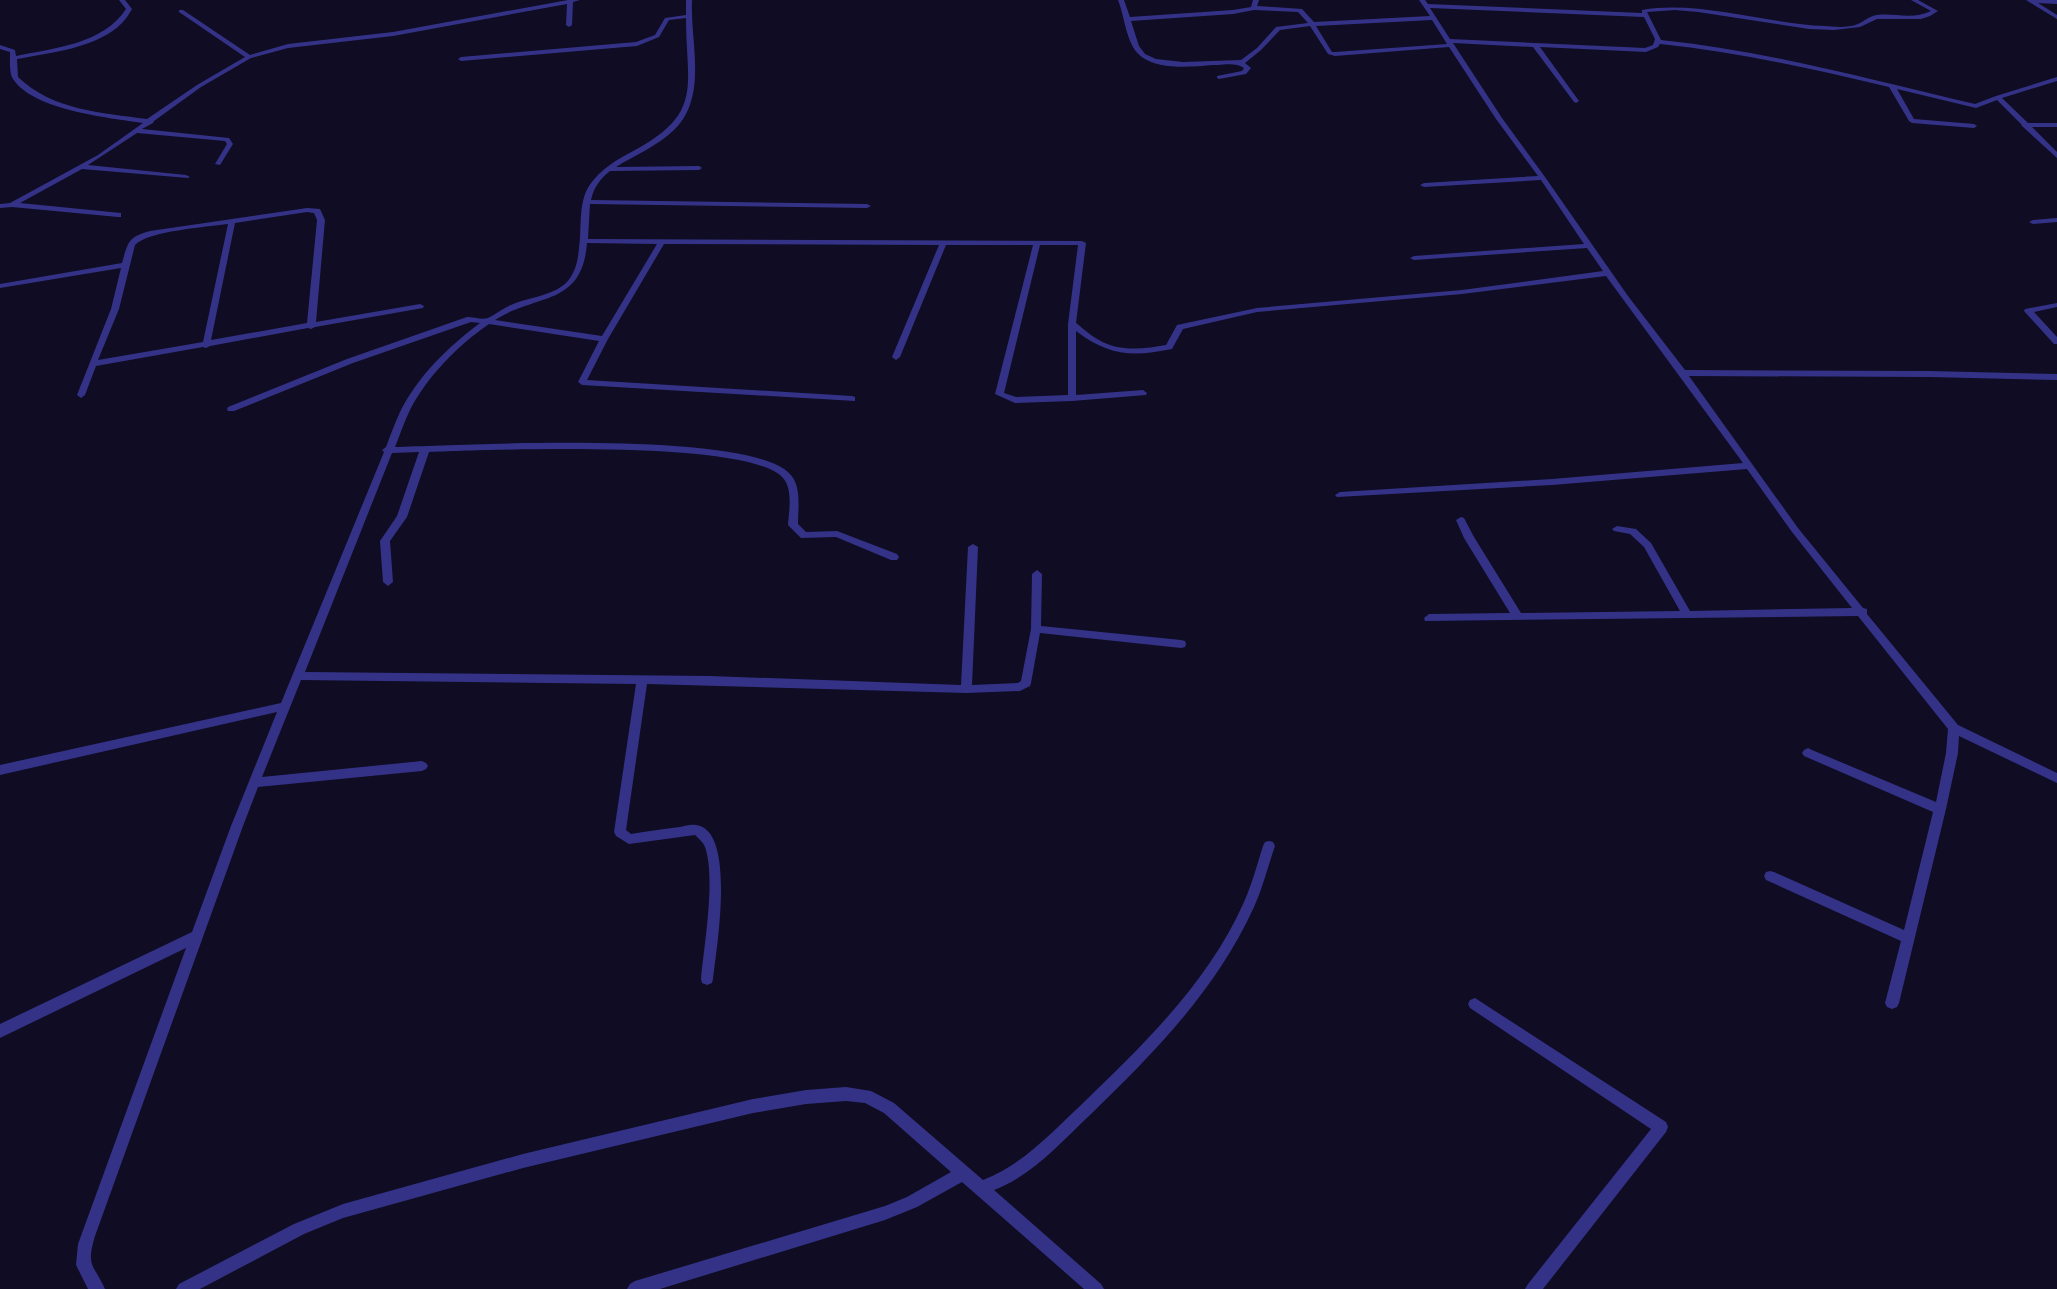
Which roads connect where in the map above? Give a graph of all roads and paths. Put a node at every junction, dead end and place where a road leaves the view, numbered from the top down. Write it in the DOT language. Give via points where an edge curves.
graph roads {
  1 [pos="122,0"];
  2 [pos="689,0"];
  3 [pos="1121,0"];
  4 [pos="1256,0"];
  5 [pos="1914,0"];
  6 [pos="2029,0"];
  7 [pos="574,1"];
  8 [pos="2057,2"];
  9 [pos="1423,3"];
  10 [pos="1254,8"];
  11 [pos="181,11"];
  12 [pos="1646,15"];
  13 [pos="688,16"];
  14 [pos="2057,18"];
  15 [pos="1128,19"];
  16 [pos="1433,19"];
  17 [pos="1312,24"];
  18 [pos="569,25"];
  19 [pos="1658,42"];
  20 [pos="1450,43"];
  21 [pos="1536,46"];
  22 [pos="0,47"];
  23 [pos="249,57"];
  24 [pos="13,58"];
  25 [pos="461,59"];
  26 [pos="1241,63"];
  27 [pos="1219,77"];
  28 [pos="2057,79"];
  29 [pos="1891,85"];
  30 [pos="1998,97"];
  31 [pos="1576,101"];
  32 [pos="151,122"];
  33 [pos="2024,125"];
  34 [pos="2057,125"];
  35 [pos="1974,126"];
  36 [pos="138,131"];
  37 [pos="2057,156"];
  38 [pos="218,164"];
  39 [pos="82,167"];
  40 [pos="699,168"];
  41 [pos="608,169"];
  42 [pos="186,177"];
  43 [pos="1543,178"];
  44 [pos="1424,185"];
  45 [pos="588,202"];
  46 [pos="12,205"];
  47 [pos="0,206"];
  48 [pos="867,206"];
  49 [pos="0,213"];
  50 [pos="118,215"];
  51 [pos="2057,219"];
  52 [pos="232,222"];
  53 [pos="2034,222"];
  54 [pos="583,240"];
  55 [pos="662,241"];
  56 [pos="943,243"];
  57 [pos="1037,243"];
  58 [pos="1590,246"];
  59 [pos="1414,258"];
  60 [pos="127,265"];
  61 [pos="1608,274"];
  62 [pos="0,286"];
  63 [pos="2057,305"];
  64 [pos="421,306"];
  65 [pos="483,323"];
  66 [pos="1072,324"];
  67 [pos="311,327"];
  68 [pos="604,339"];
  69 [pos="2057,342"];
  70 [pos="206,346"];
  71 [pos="896,357"];
  72 [pos="92,364"];
  73 [pos="1681,373"];
  74 [pos="2057,377"];
  75 [pos="1143,393"];
  76 [pos="81,395"];
  77 [pos="1072,398"];
  78 [pos="852,399"];
  79 [pos="230,409"];
  80 [pos="425,449"];
  81 [pos="387,450"];
  82 [pos="1748,466"];
  83 [pos="1339,495"];
  84 [pos="1461,520"];
  85 [pos="1617,529"];
  86 [pos="973,547"];
  87 [pos="894,557"];
  88 [pos="1037,574"];
  89 [pos="388,583"];
  90 [pos="1863,612"];
  91 [pos="1686,613"];
  92 [pos="1518,617"];
  93 [pos="1429,618"];
  94 [pos="1036,629"];
  95 [pos="1181,644"];
  96 [pos="297,676"];
  97 [pos="642,679"];
  98 [pos="966,690"];
  99 [pos="286,706"];
  100 [pos="1954,728"];
  101 [pos="1808,753"];
  102 [pos="422,766"];
  103 [pos="0,770"];
  104 [pos="2057,778"];
  105 [pos="254,783"];
  106 [pos="1940,809"];
  107 [pos="1269,846"];
  108 [pos="1770,876"];
  109 [pos="195,937"];
  110 [pos="1908,938"];
  111 [pos="707,979"];
  112 [pos="1892,1003"];
  113 [pos="1475,1004"];
  114 [pos="0,1031"];
  115 [pos="963,1173"];
  116 [pos="981,1188"];
  117 [pos="94,1288"];
  118 [pos="184,1289"];
  119 [pos="635,1289"];
  120 [pos="1096,1289"];
  121 [pos="1533,1289"];
  1 -- 24 [label="street" via="129,9 126,15 102,34"];
  2 -- 13 [label="street"];
  3 -- 15 [label="street"];
  4 -- 10 [label="street"];
  5 -- 12 [label="street" via="1935,11 1919,18 1874,17 1856,26 1824,27 1684,5 1658,5 1645,9"];
  6 -- 8 [label="street"];
  6 -- 14 [label="street"];
  7 -- 18 [label="street"];
  7 -- 23 [label="street" via="393,34 288,46"];
  9 -- 12 [label="street"];
  9 -- 16 [label="street"];
  10 -- 15 [label="street"];
  10 -- 17 [label="street" via="1300,10"];
  11 -- 23 [label="street"];
  12 -- 19 [label="street"];
  13 -- 25 [label="street" via="667,19 657,36 637,44"];
  13 -- 41 [label="street" via="690,90 681,117 651,144"];
  15 -- 26 [label="street" via="1136,46 1150,60"];
  16 -- 17 [label="street"];
  16 -- 20 [label="street"];
  17 -- 20 [label="street" via="1332,54"];
  17 -- 26 [label="street" via="1278,28"];
  19 -- 21 [label="street" via="1646,50"];
  19 -- 29 [label="street" via="1746,53"];
  20 -- 21 [label="street"];
  20 -- 43 [label="street"];
  21 -- 31 [label="street"];
  22 -- 24 [label="street" via="10,48"];
  23 -- 32 [label="street"];
  24 -- 32 [label="street" via="20,84 50,100 84,111"];
  26 -- 27 [label="street" via="1247,72"];
  28 -- 30 [label="street"];
  29 -- 30 [label="street" via="1976,106"];
  29 -- 35 [label="street" via="1912,121"];
  30 -- 33 [label="street"];
  32 -- 36 [label="street"];
  33 -- 34 [label="street"];
  33 -- 37 [label="street"];
  36 -- 38 [label="street" via="225,138 230,144"];
  36 -- 39 [label="street"];
  39 -- 42 [label="street"];
  39 -- 46 [label="street"];
  40 -- 41 [label="street"];
  41 -- 45 [label="street" via="591,188"];
  43 -- 44 [label="street"];
  43 -- 58 [label="street"];
  45 -- 48 [label="street"];
  45 -- 54 [label="street"];
  46 -- 47 [label="street"];
  46 -- 49 [label="street"];
  46 -- 50 [label="street"];
  51 -- 53 [label="street"];
  52 -- 60 [label="street" via="138,237 131,244"];
  52 -- 67 [label="street" via="307,210 320,214"];
  52 -- 70 [label="street"];
  54 -- 55 [label="street"];
  54 -- 65 [label="street" via="582,257 570,283"];
  55 -- 56 [label="street"];
  55 -- 68 [label="street"];
  56 -- 57 [label="street"];
  56 -- 71 [label="street"];
  57 -- 66 [label="street" via="1082,243"];
  57 -- 77 [label="street" via="999,394 1015,400"];
  58 -- 59 [label="street"];
  58 -- 61 [label="street"];
  60 -- 62 [label="street"];
  60 -- 72 [label="street"];
  61 -- 66 [label="street" via="1258,310 1180,327 1168,347 1158,350 1106,347"];
  61 -- 73 [label="street"];
  63 -- 69 [label="street" via="2028,311"];
  64 -- 67 [label="street"];
  65 -- 68 [label="street"];
  65 -- 79 [label="street" via="470,320 442,327"];
  65 -- 81 [label="street" via="416,392"];
  66 -- 77 [label="street"];
  67 -- 70 [label="street"];
  68 -- 78 [label="street" via="582,382"];
  70 -- 72 [label="street"];
  72 -- 76 [label="street"];
  73 -- 74 [label="street"];
  73 -- 82 [label="street"];
  75 -- 77 [label="street"];
  80 -- 81 [label="street"];
  80 -- 87 [label="street" via="584,445 764,461 790,480 793,525 804,536 837,534"];
  80 -- 89 [label="street" via="402,517 385,541"];
  81 -- 96 [label="street"];
  82 -- 83 [label="street"];
  82 -- 90 [label="street"];
  84 -- 92 [label="street"];
  85 -- 91 [label="street" via="1633,531 1648,545"];
  86 -- 98 [label="street"];
  88 -- 94 [label="street"];
  90 -- 91 [label="street"];
  90 -- 100 [label="street"];
  91 -- 92 [label="street"];
  92 -- 93 [label="street"];
  94 -- 95 [label="street"];
  94 -- 98 [label="street" via="1024,686"];
  96 -- 97 [label="street"];
  96 -- 99 [label="street"];
  97 -- 98 [label="street"];
  97 -- 111 [label="street" via="620,832 629,839 696,830 707,838 713,899"];
  99 -- 103 [label="street"];
  99 -- 105 [label="street"];
  100 -- 104 [label="street"];
  100 -- 106 [label="street"];
  101 -- 106 [label="street"];
  102 -- 105 [label="street"];
  105 -- 109 [label="street"];
  106 -- 110 [label="street"];
  107 -- 116 [label="street" via="1237,929 1205,979 1145,1052 1035,1158 1011,1176"];
  108 -- 110 [label="street"];
  109 -- 114 [label="street"];
  109 -- 117 [label="street" via="83,1252 83,1272"];
  110 -- 112 [label="street"];
  113 -- 121 [label="street" via="1661,1127"];
  115 -- 116 [label="street"];
  115 -- 118 [label="street" via="879,1101 846,1094 806,1097 394,1195 299,1229"];
  115 -- 119 [label="street" via="885,1213"];
  116 -- 120 [label="street"];
}
